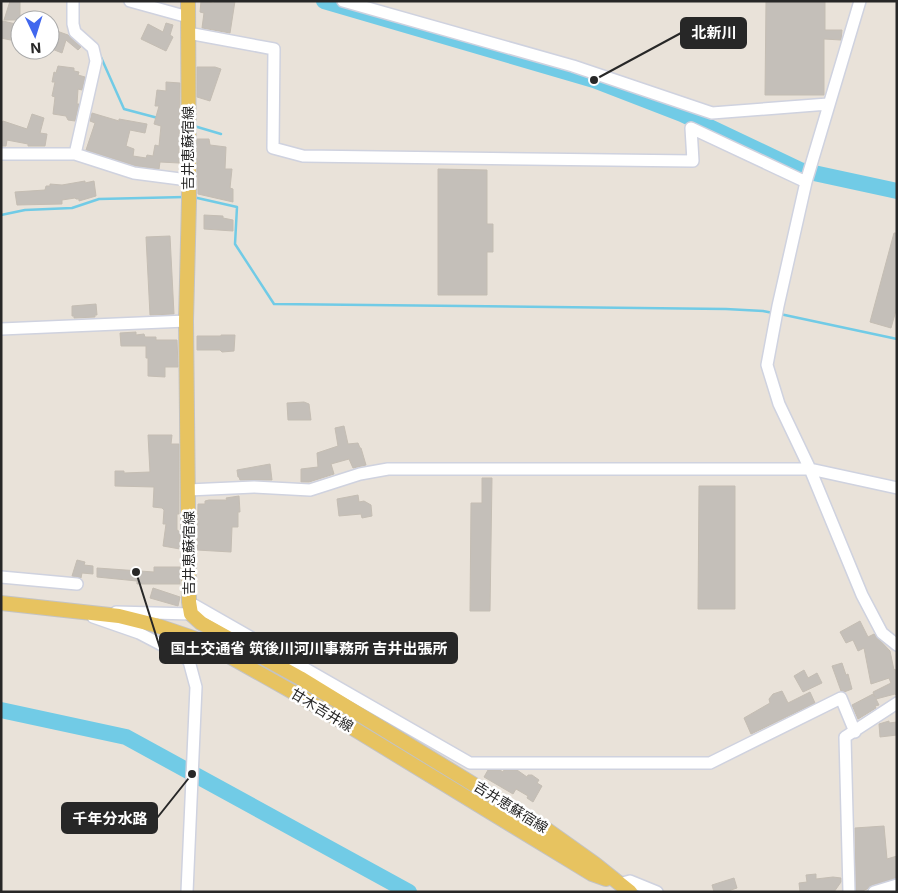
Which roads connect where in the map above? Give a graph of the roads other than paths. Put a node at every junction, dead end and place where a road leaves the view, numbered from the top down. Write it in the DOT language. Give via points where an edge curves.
graph roads {
  1 [pos="73,1"];
  2 [pos="130,1"];
  3 [pos="188,1"];
  4 [pos="342,1"];
  5 [pos="860,1"];
  6 [pos="188,17"];
  7 [pos="188,33"];
  8 [pos="828,104"];
  9 [pos="1,154"];
  10 [pos="74,154"];
  11 [pos="806,182"];
  12 [pos="189,191"];
  13 [pos="186,321"];
  14 [pos="1,329"];
  15 [pos="810,469"];
  16 [pos="897,488"];
  17 [pos="188,490"];
  18 [pos="1,577"];
  19 [pos="77,584"];
  20 [pos="1,603"];
  21 [pos="190,608"];
  22 [pos="75,610"];
  23 [pos="897,644"];
  24 [pos="897,703"];
  25 [pos="854,732"];
  26 [pos="897,885"];
  27 [pos="624,888"];
  28 [pos="187,892"];
  29 [pos="657,892"];
  30 [pos="848,892"];
  31 [pos="874,892"];
  1 -- 10 [label="street" via="75,32 93,48 96,61"];
  2 -- 6 [label="street"];
  3 -- 6 [label="main road, 吉井恵蘇宿線"];
  4 -- 8 [label="street" via="573,66 712,113"];
  5 -- 8 [label="street"];
  6 -- 7 [label="main road, 吉井恵蘇宿線"];
  7 -- 11 [label="street" via="274,49 273,148 303,156 694,161 691,128"];
  7 -- 12 [label="main road, 吉井恵蘇宿線"];
  8 -- 11 [label="street"];
  9 -- 10 [label="street"];
  10 -- 12 [label="street"];
  11 -- 15 [label="street" via="767,365 780,404"];
  12 -- 13 [label="main road, 吉井恵蘇宿線"];
  13 -- 14 [label="street"];
  13 -- 17 [label="main road, 吉井恵蘇宿線"];
  15 -- 16 [label="street"];
  15 -- 17 [label="street" via="388,469 310,490 254,487"];
  15 -- 23 [label="street" via="862,595 882,633"];
  17 -- 21 [label="main road, 吉井恵蘇宿線"];
  18 -- 19 [label="street"];
  20 -- 22 [label="main road, 甘木吉井線"];
  21 -- 22 [label="street"];
  21 -- 25 [label="street" via="470,762 710,763 840,698"];
  21 -- 27 [label="main road, 吉井恵蘇宿線" via="201,622 308,683 543,827"];
  22 -- 27 [label="main road, 甘木吉井線" via="119,616 202,642 300,696 592,874"];
  22 -- 28 [label="street" via="138,633 189,661 196,687"];
  24 -- 25 [label="street"];
  25 -- 30 [label="street" via="845,738"];
  26 -- 31 [label="street"];
  27 -- 29 [label="street" via="630,882"];
}
